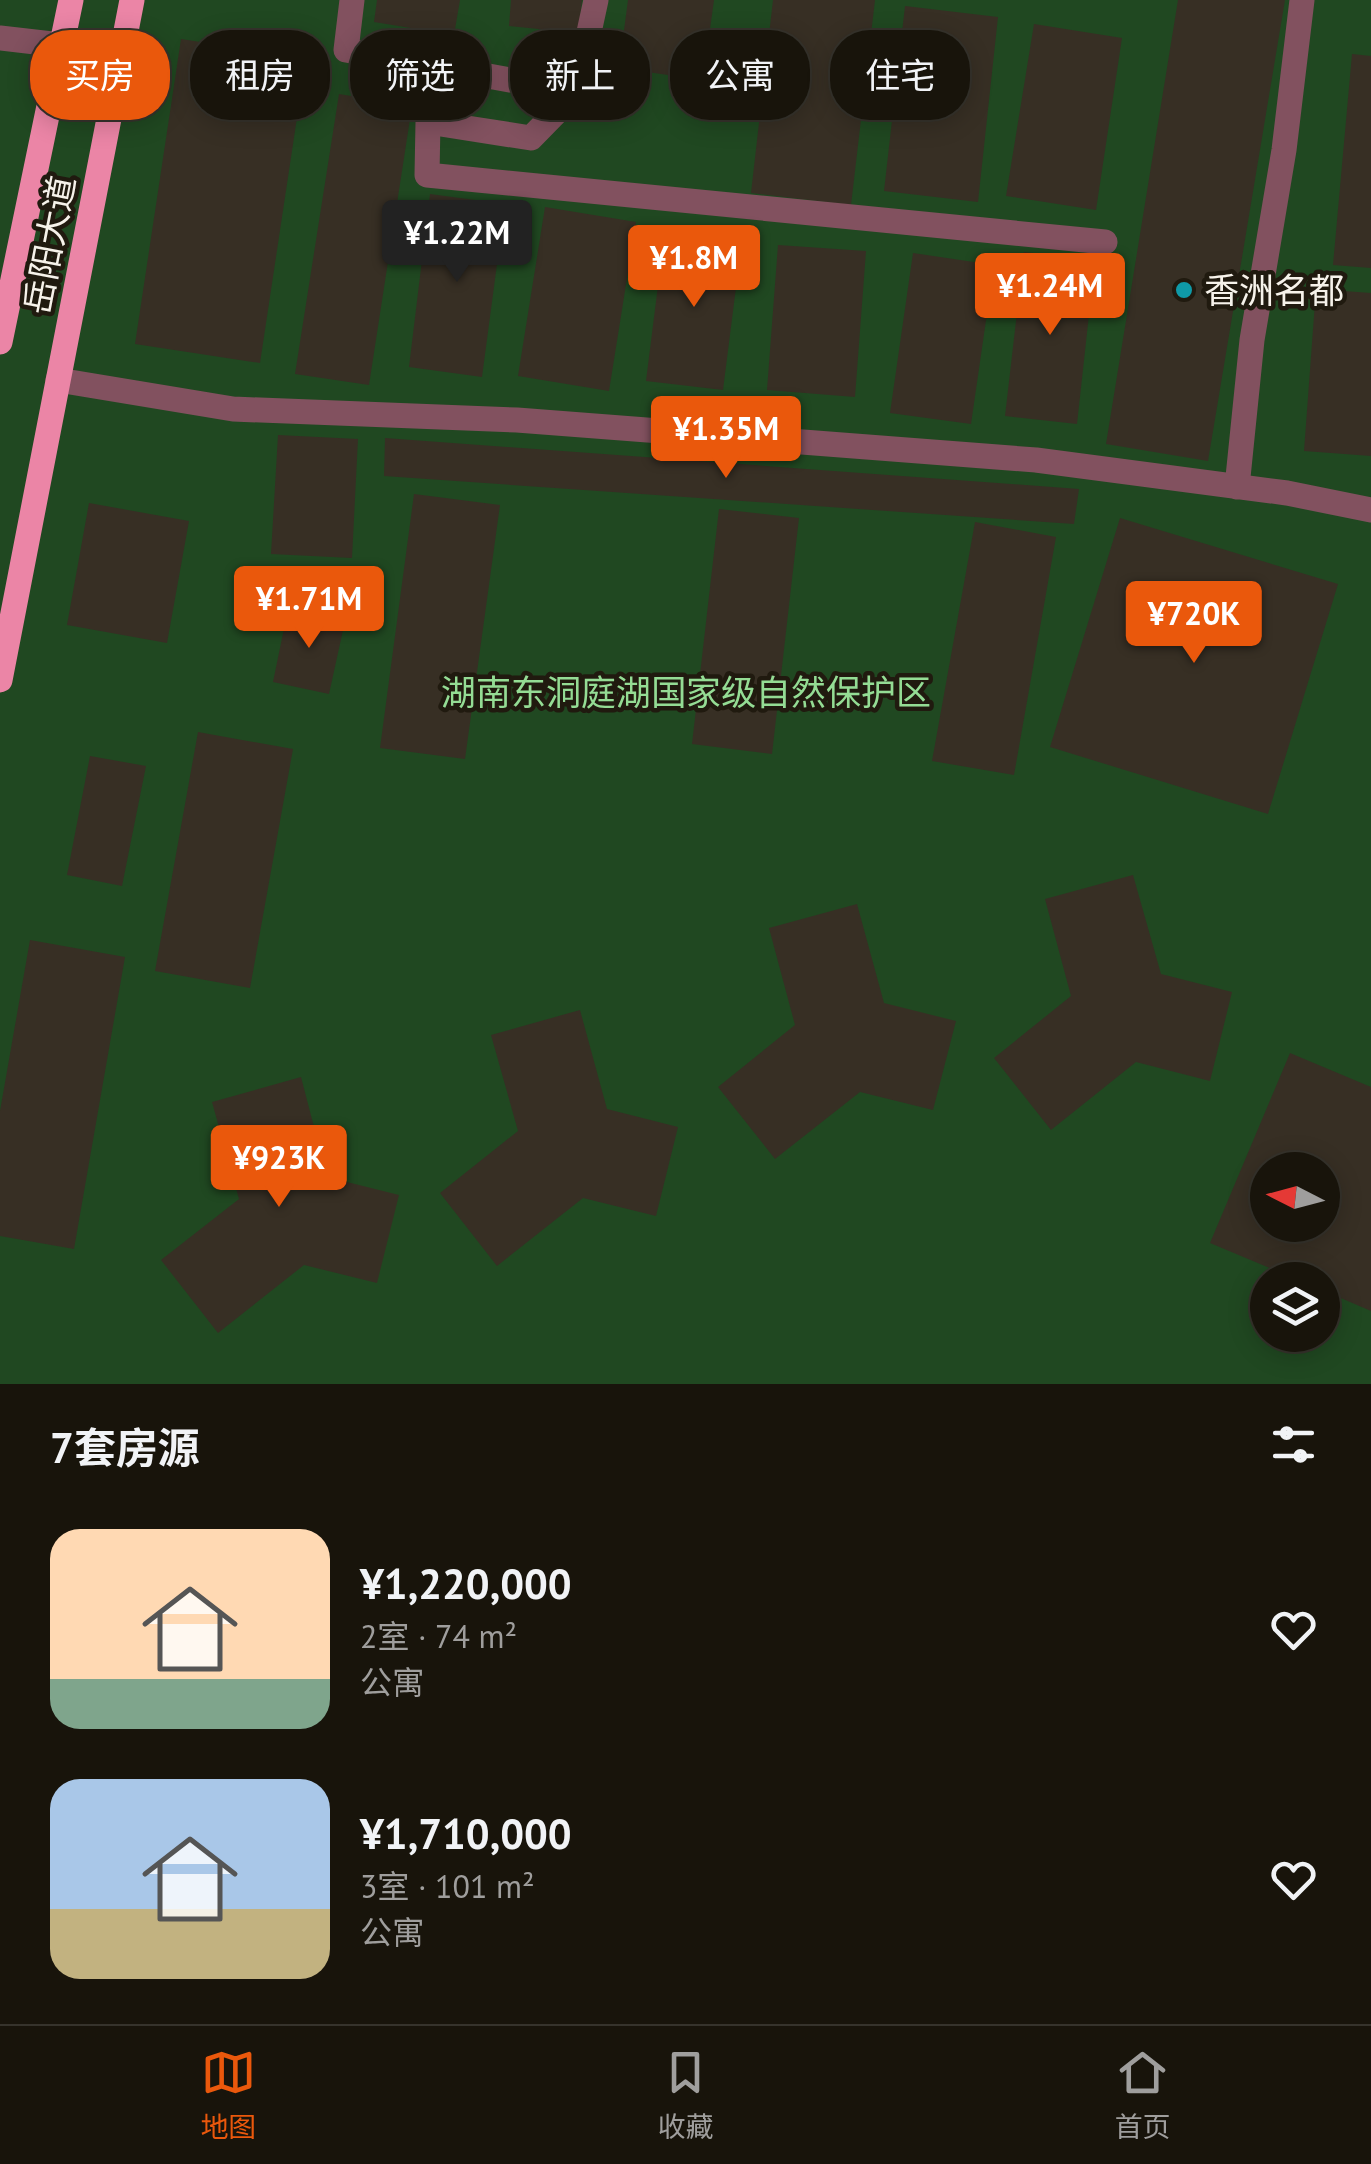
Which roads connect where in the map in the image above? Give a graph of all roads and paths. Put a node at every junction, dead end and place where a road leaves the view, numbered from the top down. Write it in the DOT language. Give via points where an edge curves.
graph roads {
  1 [pos="71,0"];
  2 [pos="132,0"];
  3 [pos="352,0"];
  4 [pos="596,0"];
  5 [pos="1302,0"];
  6 [pos="64,30"];
  7 [pos="589,30"];
  8 [pos="0,38"];
  9 [pos="30,42"];
  10 [pos="510,80"];
  11 [pos="46,120"];
  12 [pos="549,120"];
  13 [pos="1104,242"];
  14 [pos="0,342"];
  15 [pos="58,380"];
  16 [pos="1237,486"];
  17 [pos="1371,510"];
  18 [pos="0,680"];
  1 -- 6 [label="main road, 岳阳大道"];
  2 -- 15 [label="main road, 岳阳大道"];
  3 -- 10 [label="street" via="346,50"];
  4 -- 7 [label="street"];
  5 -- 16 [label="street"];
  8 -- 9 [label="street"];
  11 -- 14 [label="main road, 岳阳大道"];
  12 -- 13 [label="street" via="532,138 428,122 426,175"];
  15 -- 16 [label="street" via="233,409 709,433 1036,460"];
  15 -- 18 [label="main road, 岳阳大道"];
  16 -- 17 [label="street"];
}
